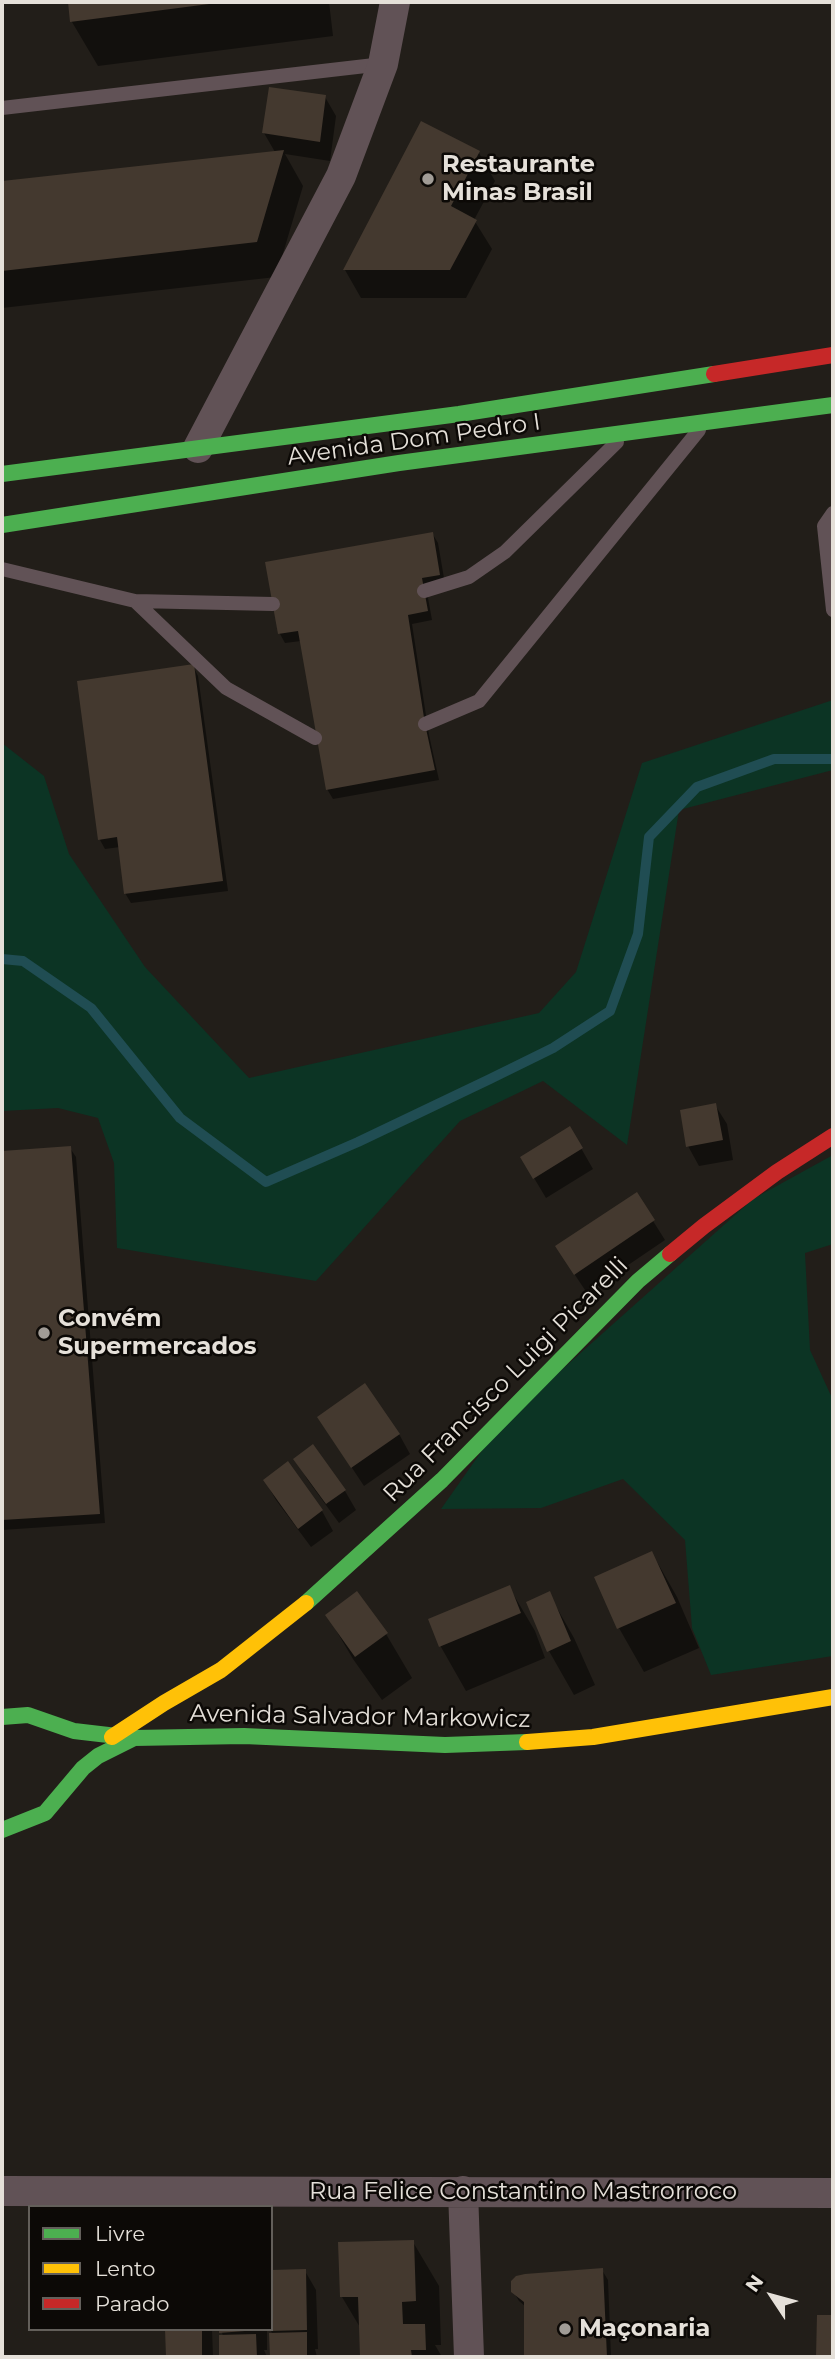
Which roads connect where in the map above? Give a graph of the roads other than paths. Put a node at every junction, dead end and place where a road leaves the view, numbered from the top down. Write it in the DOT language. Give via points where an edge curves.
graph roads {
  1 [pos="395,2"];
  2 [pos="383,64"];
  3 [pos="2,108"];
  4 [pos="833,355"];
  5 [pos="833,405"];
  6 [pos="706,422"];
  7 [pos="627,433"];
  8 [pos="198,448"];
  9 [pos="2,474"];
  10 [pos="833,513"];
  11 [pos="2,525"];
  12 [pos="2,569"];
  13 [pos="424,591"];
  14 [pos="135,601"];
  15 [pos="273,604"];
  16 [pos="833,610"];
  17 [pos="425,724"];
  18 [pos="315,738"];
  19 [pos="833,1136"];
  20 [pos="221,1670"];
  21 [pos="210,1696"];
  22 [pos="833,1697"];
  23 [pos="2,1717"];
  24 [pos="225,1723"];
  25 [pos="52,1725"];
  26 [pos="244,1736"];
  27 [pos="112,1737"];
  28 [pos="134,1738"];
  29 [pos="69,1782"];
  30 [pos="2,1818"];
  31 [pos="26,1821"];
  32 [pos="2,1830"];
  33 [pos="2,2191"];
  34 [pos="463,2191"];
  35 [pos="833,2193"];
  36 [pos="468,2357"];
  1 -- 2 [label="street"];
  2 -- 3 [label="lane"];
  2 -- 8 [label="street" via="341,176"];
  4 -- 8 [label="street, Avenida Dom Pedro I" via="459,414"];
  5 -- 6 [label="street, Avenida Dom Pedro I"];
  6 -- 7 [label="street, Avenida Dom Pedro I"];
  6 -- 17 [label="lane" via="479,701"];
  7 -- 11 [label="street, Avenida Dom Pedro I" via="399,463"];
  7 -- 13 [label="lane" via="505,552 469,577"];
  8 -- 9 [label="street, Avenida Dom Pedro I"];
  10 -- 16 [label="lane" via="824,526"];
  12 -- 14 [label="lane"];
  14 -- 15 [label="lane"];
  14 -- 18 [label="lane" via="226,688"];
  19 -- 20 [label="street, Rua Francisco Luigi Picarelli" via="704,1226 638,1281 442,1480 295,1612"];
  20 -- 21 [label="street"];
  20 -- 27 [label="street, Rua Francisco Luigi Picarelli"];
  22 -- 26 [label="street, Avenida Salvador Markowicz" via="538,1742 445,1745"];
  23 -- 25 [label="street, Avenida Salvador Markowicz" via="28,1716"];
  24 -- 26 [label="street"];
  25 -- 27 [label="street, Avenida Salvador Markowicz"];
  25 -- 29 [label="street" via="68,1750"];
  26 -- 28 [label="street, Avenida Salvador Markowicz"];
  27 -- 28 [label="street, Avenida Salvador Markowicz"];
  28 -- 29 [label="street" via="99,1756"];
  29 -- 31 [label="street" via="45,1813"];
  30 -- 31 [label="street"];
  31 -- 32 [label="street"];
  33 -- 34 [label="street, Rua Felice Constantino Mastrorroco"];
  34 -- 35 [label="street, Rua Felice Constantino Mastrorroco"];
  34 -- 36 [label="street"];
}
